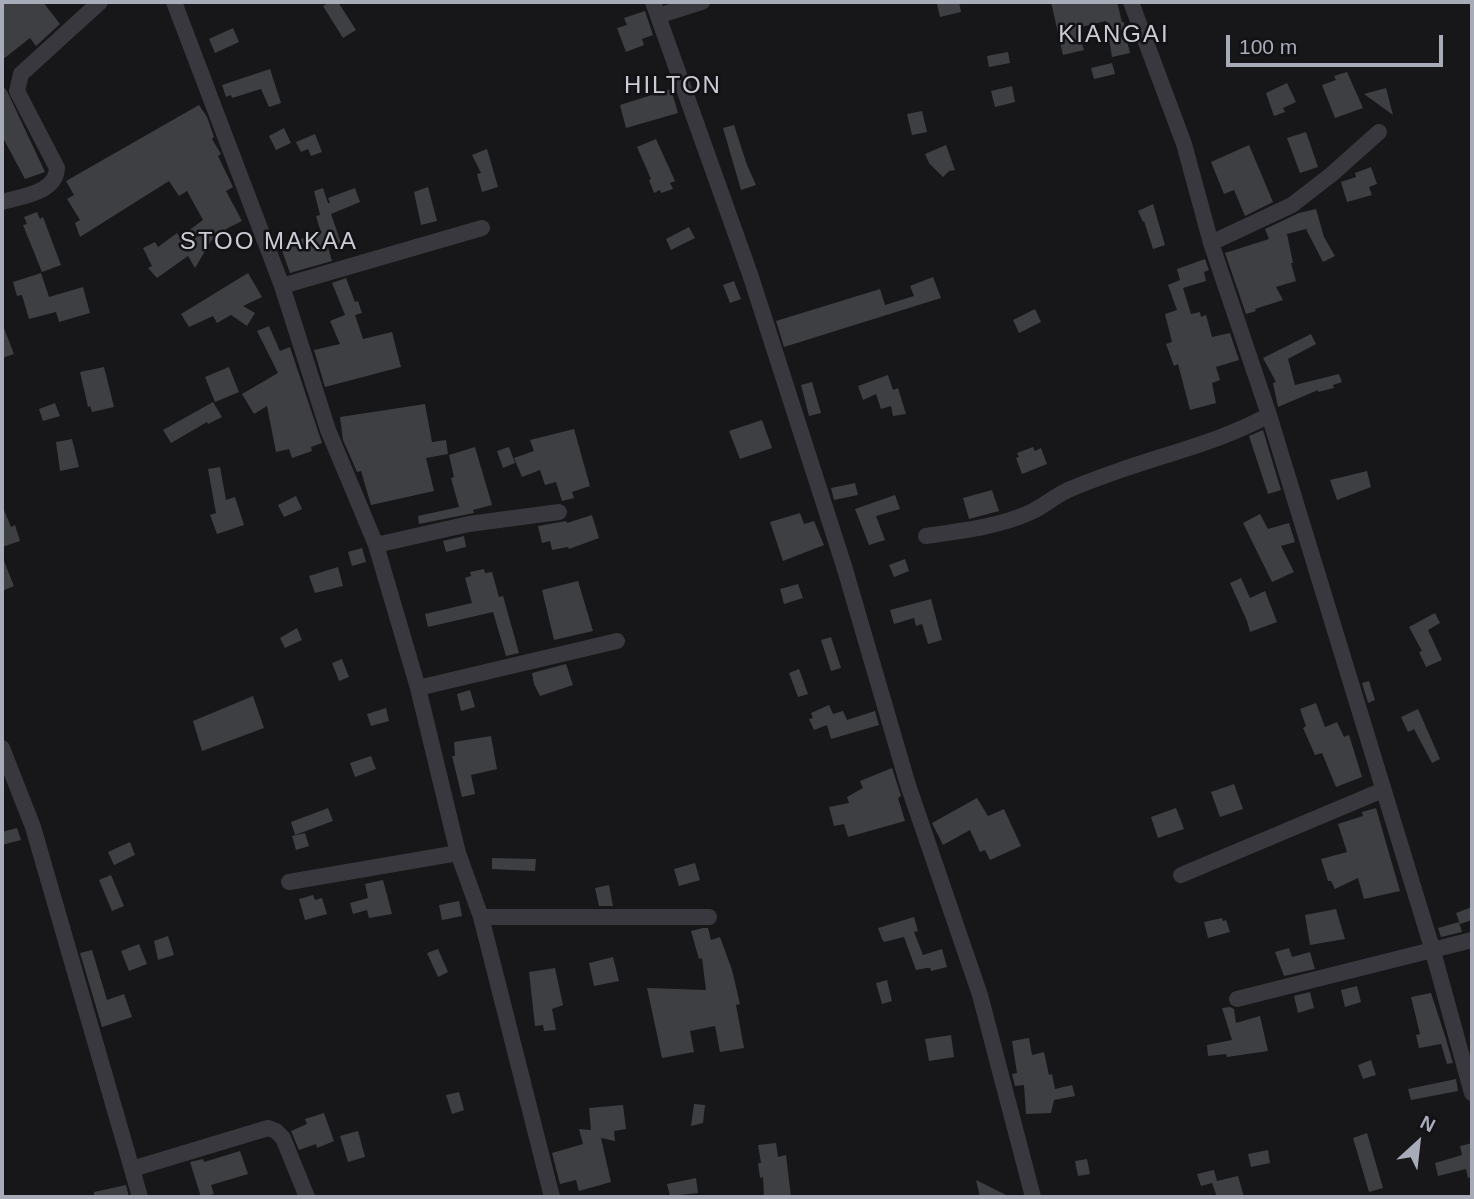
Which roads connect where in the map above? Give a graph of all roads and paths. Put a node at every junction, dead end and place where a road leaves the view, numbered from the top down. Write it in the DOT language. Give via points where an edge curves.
graph roads {
  1 [pos="100,2"];
  2 [pos="174,2"];
  3 [pos="702,2"];
  4 [pos="1131,2"];
  5 [pos="655,9"];
  6 [pos="1379,132"];
  7 [pos="2,202"];
  8 [pos="482,228"];
  9 [pos="1211,243"];
  10 [pos="282,286"];
  11 [pos="1269,415"];
  12 [pos="559,512"];
  13 [pos="926,537"];
  14 [pos="376,545"];
  15 [pos="617,641"];
  16 [pos="418,688"];
  17 [pos="2,748"];
  18 [pos="1383,790"];
  19 [pos="458,853"];
  20 [pos="1181,875"];
  21 [pos="289,882"];
  22 [pos="481,916"];
  23 [pos="709,917"];
  24 [pos="1472,940"];
  25 [pos="1432,948"];
  26 [pos="1237,999"];
  27 [pos="1472,1093"];
  28 [pos="132,1169"];
  29 [pos="140,1197"];
  30 [pos="307,1197"];
  31 [pos="552,1197"];
  32 [pos="1033,1197"];
  1 -- 7 [label="street" via="21,74 17,91 57,176 49,187"];
  2 -- 10 [label="street"];
  3 -- 5 [label="street"];
  4 -- 9 [label="street" via="1184,144"];
  5 -- 32 [label="street" via="750,274 844,566 908,785 980,995"];
  6 -- 9 [label="street" via="1292,205"];
  8 -- 10 [label="street"];
  9 -- 11 [label="street"];
  10 -- 14 [label="street" via="328,430"];
  11 -- 13 [label="street" via="1211,442 1068,490 1021,516"];
  11 -- 18 [label="street"];
  12 -- 14 [label="street" via="469,524"];
  14 -- 16 [label="street"];
  15 -- 16 [label="street"];
  16 -- 19 [label="street"];
  17 -- 28 [label="street" via="33,827"];
  18 -- 20 [label="street"];
  18 -- 25 [label="street"];
  19 -- 21 [label="street"];
  19 -- 22 [label="street"];
  22 -- 23 [label="street"];
  22 -- 31 [label="street"];
  24 -- 25 [label="street"];
  25 -- 26 [label="street"];
  25 -- 27 [label="street"];
  28 -- 29 [label="street"];
  28 -- 30 [label="street" via="268,1128 283,1138"];
}
